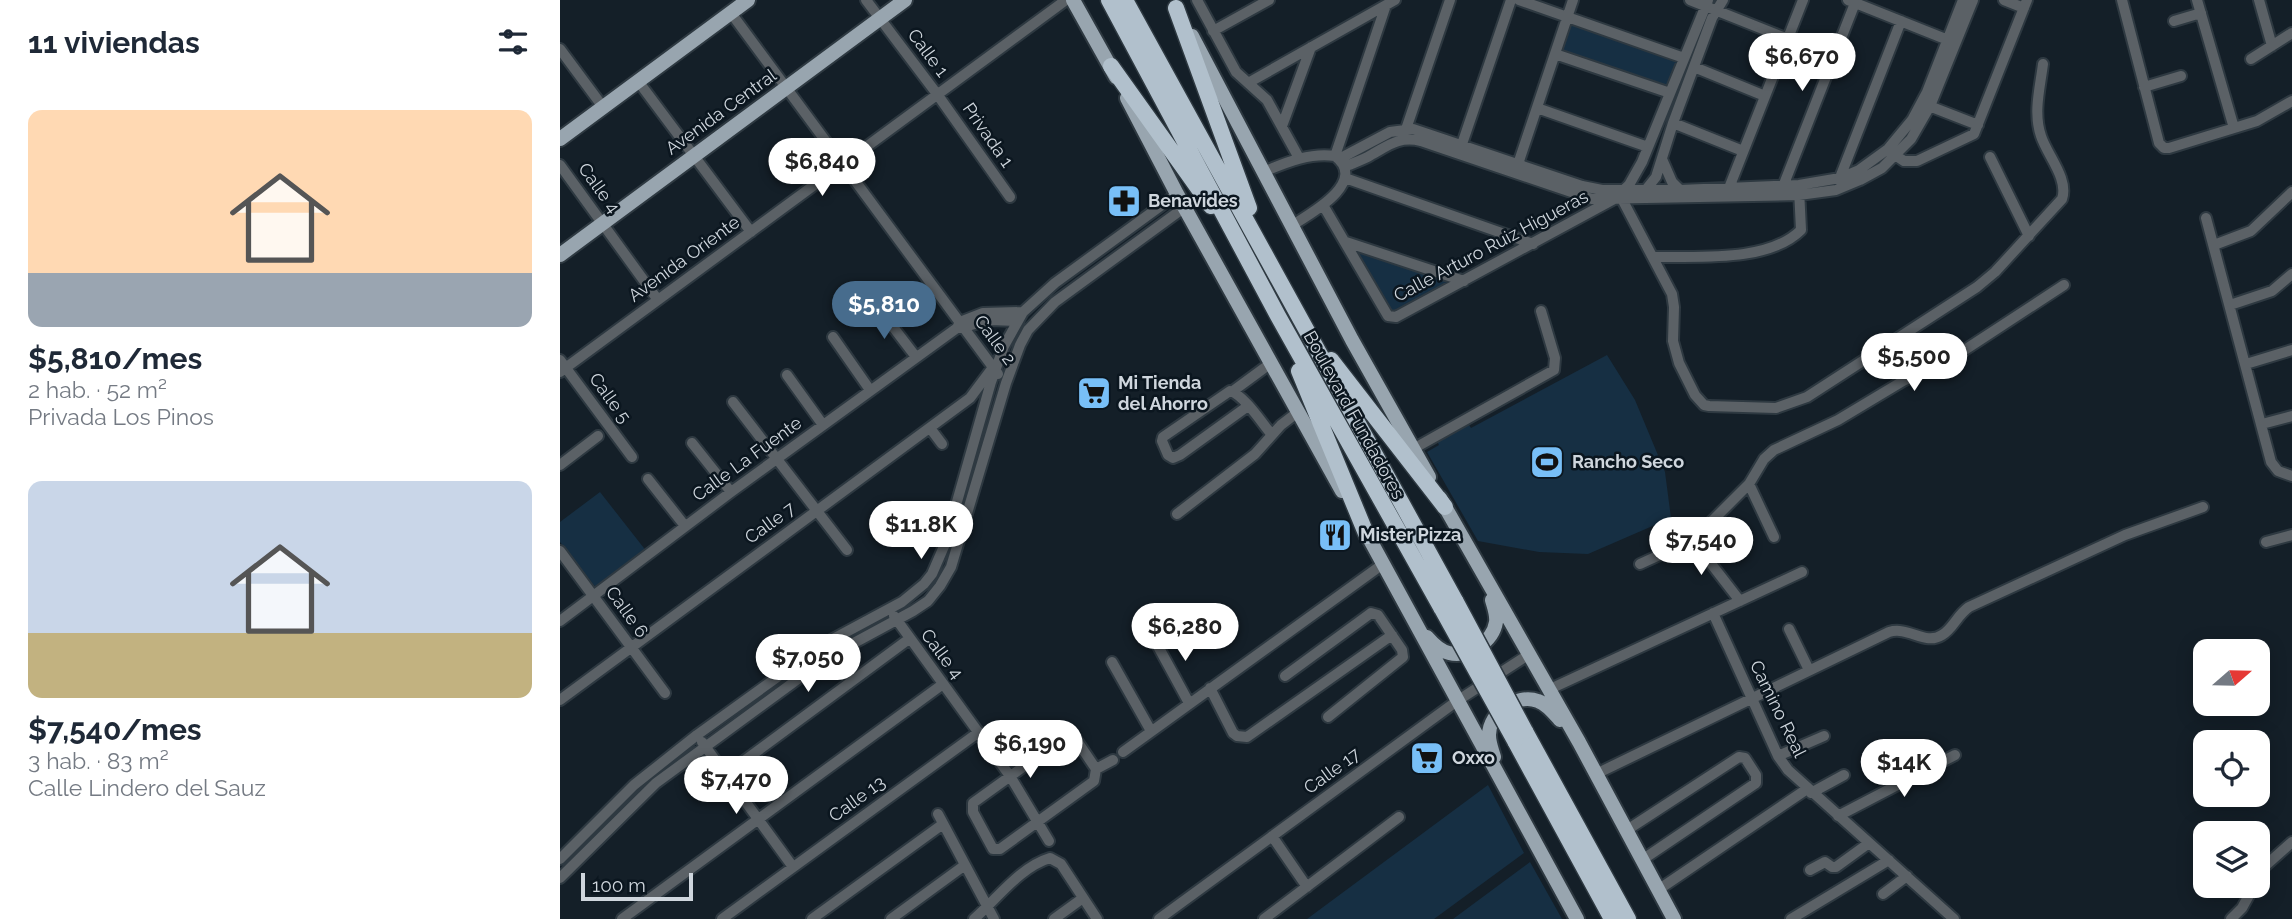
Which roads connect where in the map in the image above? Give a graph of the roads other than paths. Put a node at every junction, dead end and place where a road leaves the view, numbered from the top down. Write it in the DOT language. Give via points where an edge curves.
graph roads {
  1 [pos="748,0"];
  2 [pos="866,0"];
  3 [pos="905,0"];
  4 [pos="1066,0"];
  5 [pos="1073,0"];
  6 [pos="1109,0"];
  7 [pos="1125,0"];
  8 [pos="1197,0"];
  9 [pos="1269,0"];
  10 [pos="1450,0"];
  11 [pos="1511,0"];
  12 [pos="1519,0"];
  13 [pos="1573,0"];
  14 [pos="1690,0"];
  15 [pos="1723,0"];
  16 [pos="1803,0"];
  17 [pos="1963,0"];
  18 [pos="1973,0"];
  19 [pos="2004,0"];
  20 [pos="2122,0"];
  21 [pos="2197,0"];
  22 [pos="2259,0"];
  23 [pos="1851,1"];
  24 [pos="1391,3"];
  25 [pos="1174,4"];
  26 [pos="2026,4"];
  27 [pos="1709,5"];
  28 [pos="731,13"];
  29 [pos="2201,13"];
  30 [pos="1568,17"];
  31 [pos="880,19"];
  32 [pos="2174,21"];
  33 [pos="1901,22"];
  34 [pos="1213,31"];
  35 [pos="2292,33"];
  36 [pos="1788,39"];
  37 [pos="1952,42"];
  38 [pos="2272,46"];
  39 [pos="1311,47"];
  40 [pos="560,49"];
  41 [pos="1555,54"];
  42 [pos="1684,58"];
  43 [pos="2251,60"];
  44 [pos="2043,64"];
  45 [pos="1111,66"];
  46 [pos="1694,67"];
  47 [pos="2181,76"];
  48 [pos="638,81"];
  49 [pos="1248,83"];
  50 [pos="2144,87"];
  51 [pos="786,88"];
  52 [pos="1670,93"];
  53 [pos="937,94"];
  54 [pos="1765,96"];
  55 [pos="2292,101"];
  56 [pos="1926,105"];
  57 [pos="603,107"];
  58 [pos="1537,108"];
  59 [pos="1673,123"];
  60 [pos="1282,125"];
  61 [pos="1978,125"];
  62 [pos="2234,128"];
  63 [pos="1405,133"];
  64 [pos="560,139"];
  65 [pos="1648,147"];
  66 [pos="1460,149"];
  67 [pos="1743,151"];
  68 [pos="1892,153"];
  69 [pos="694,156"];
  70 [pos="1990,157"];
  71 [pos="1299,159"];
  72 [pos="1662,159"];
  73 [pos="843,164"];
  74 [pos="560,165"];
  75 [pos="1341,165"];
  76 [pos="1516,169"];
  77 [pos="1263,172"];
  78 [pos="1840,178"];
  79 [pos="1647,190"];
  80 [pos="1680,190"];
  81 [pos="1799,190"];
  82 [pos="1836,190"];
  83 [pos="1781,191"];
  84 [pos="2292,192"];
  85 [pos="1727,193"];
  86 [pos="1010,197"];
  87 [pos="1623,197"];
  88 [pos="1181,201"];
  89 [pos="1323,205"];
  90 [pos="2206,218"];
  91 [pos="603,223"];
  92 [pos="1291,226"];
  93 [pos="751,232"];
  94 [pos="2029,236"];
  95 [pos="1238,241"];
  96 [pos="1346,242"];
  97 [pos="1533,244"];
  98 [pos="2214,245"];
  99 [pos="1265,253"];
  100 [pos="560,255"];
  101 [pos="1653,257"];
  102 [pos="2292,274"];
  103 [pos="1464,281"];
  104 [pos="2064,285"];
  105 [pos="659,300"];
  106 [pos="2230,305"];
  107 [pos="877,306"];
  108 [pos="1541,311"];
  109 [pos="1020,316"];
  110 [pos="1278,316"];
  111 [pos="1302,324"];
  112 [pos="961,326"];
  113 [pos="832,337"];
  114 [pos="2292,350"];
  115 [pos="916,357"];
  116 [pos="1270,363"];
  117 [pos="2246,364"];
  118 [pos="562,366"];
  119 [pos="994,369"];
  120 [pos="787,375"];
  121 [pos="1006,383"];
  122 [pos="870,390"];
  123 [pos="1233,391"];
  124 [pos="733,402"];
  125 [pos="1248,406"];
  126 [pos="1298,412"];
  127 [pos="2292,416"];
  128 [pos="823,425"];
  129 [pos="2262,425"];
  130 [pos="930,428"];
  131 [pos="1272,435"];
  132 [pos="598,436"];
  133 [pos="692,443"];
  134 [pos="942,444"];
  135 [pos="1413,449"];
  136 [pos="632,457"];
  137 [pos="777,458"];
  138 [pos="560,465"];
  139 [pos="2292,476"];
  140 [pos="648,479"];
  141 [pos="1749,484"];
  142 [pos="731,492"];
  143 [pos="1446,507"];
  144 [pos="2203,507"];
  145 [pos="818,510"];
  146 [pos="1177,514"];
  147 [pos="685,526"];
  148 [pos="2292,535"];
  149 [pos="1701,536"];
  150 [pos="1774,537"];
  151 [pos="1369,539"];
  152 [pos="2266,542"];
  153 [pos="847,550"];
  154 [pos="560,551"];
  155 [pos="1380,560"];
  156 [pos="1640,564"];
  157 [pos="1802,572"];
  158 [pos="1486,580"];
  159 [pos="594,596"];
  160 [pos="1740,601"];
  161 [pos="889,609"];
  162 [pos="1409,614"];
  163 [pos="1713,614"];
  164 [pos="560,621"];
  165 [pos="896,621"];
  166 [pos="1789,629"];
  167 [pos="1392,635"];
  168 [pos="1153,637"];
  169 [pos="909,639"];
  170 [pos="631,647"];
  171 [pos="1528,655"];
  172 [pos="1112,662"];
  173 [pos="1809,670"];
  174 [pos="1285,676"];
  175 [pos="943,684"];
  176 [pos="1210,688"];
  177 [pos="1548,691"];
  178 [pos="666,693"];
  179 [pos="1753,698"];
  180 [pos="560,700"];
  181 [pos="1457,701"];
  182 [pos="1189,703"];
  183 [pos="1328,717"];
  184 [pos="1151,731"];
  185 [pos="978,732"];
  186 [pos="697,735"];
  187 [pos="1520,736"];
  188 [pos="1824,736"];
  189 [pos="1578,742"];
  190 [pos="705,746"];
  191 [pos="1123,752"];
  192 [pos="1955,755"];
  193 [pos="1779,756"];
  194 [pos="1113,760"];
  195 [pos="1096,769"];
  196 [pos="1596,774"];
  197 [pos="725,775"];
  198 [pos="1844,775"];
  199 [pos="1010,776"];
  200 [pos="1809,791"];
  201 [pos="1508,793"];
  202 [pos="1838,816"];
  203 [pos="1399,817"];
  204 [pos="758,820"];
  205 [pos="1038,824"];
  206 [pos="1627,831"];
  207 [pos="1272,836"];
  208 [pos="1049,841"];
  209 [pos="2292,842"];
  210 [pos="1869,843"];
  211 [pos="560,859"];
  212 [pos="1642,859"];
  213 [pos="1889,860"];
  214 [pos="2270,862"];
  215 [pos="965,865"];
  216 [pos="793,867"];
  217 [pos="1810,870"];
  218 [pos="1907,876"];
  219 [pos="560,878"];
  220 [pos="1307,887"];
  221 [pos="1658,890"];
  222 [pos="1883,894"];
  223 [pos="1083,898"];
  224 [pos="2247,898"];
  225 [pos="988,906"];
  226 [pos="827,914"];
  227 [pos="622,919"];
  228 [pos="722,919"];
  229 [pos="812,919"];
  230 [pos="891,919"];
  231 [pos="974,919"];
  232 [pos="994,919"];
  233 [pos="1054,919"];
  234 [pos="1097,919"];
  235 [pos="1158,919"];
  236 [pos="1264,919"];
  237 [pos="1577,919"];
  238 [pos="1612,919"];
  239 [pos="1628,919"];
  240 [pos="1674,919"];
  241 [pos="1791,919"];
  242 [pos="1954,919"];
  243 [pos="2231,919"];
  1 -- 28 [label="main road"];
  2 -- 31 [label="street, Calle 1"];
  3 -- 31 [label="main road, Avenida Central"];
  4 -- 53 [label="street, Avenida Oriente"];
  5 -- 45 [label="main road"];
  6 -- 95 [label="highway, Boulevard Fundadores"];
  7 -- 99 [label="highway, Boulevard Fundadores"];
  8 -- 34 [label="street"];
  9 -- 34 [label="street"];
  10 -- 63 [label="street"];
  11 -- 66 [label="street"];
  12 -- 30 [label="street"];
  13 -- 30 [label="street"];
  14 -- 27 [label="street"];
  15 -- 27 [label="street"];
  16 -- 36 [label="street"];
  17 -- 37 [label="street"];
  18 -- 37 [label="street"];
  19 -- 26 [label="street"];
  20 -- 50 [label="street"];
  21 -- 29 [label="street"];
  22 -- 38 [label="street"];
  23 -- 33 [label="street"];
  23 -- 83 [label="street"];
  24 -- 39 [label="street"];
  24 -- 75 [label="street"];
  25 -- 77 [label="main road"];
  25 -- 99 [label="highway"];
  26 -- 61 [label="street"];
  27 -- 36 [label="street"];
  27 -- 42 [label="street"];
  27 -- 46 [label="street"];
  28 -- 48 [label="main road"];
  28 -- 51 [label="street, Calle 2"];
  29 -- 32 [label="street"];
  29 -- 62 [label="street"];
  30 -- 41 [label="street"];
  30 -- 42 [label="street"];
  31 -- 51 [label="main road, Avenida Central"];
  31 -- 53 [label="street, Calle 1"];
  33 -- 37 [label="street"];
  33 -- 78 [label="street"];
  34 -- 49 [label="street" via="1236,72"];
  35 -- 38 [label="street"];
  36 -- 54 [label="street"];
  37 -- 56 [label="street"];
  38 -- 43 [label="street"];
  39 -- 49 [label="street"];
  39 -- 60 [label="street"];
  40 -- 57 [label="street"];
  41 -- 52 [label="street"];
  41 -- 58 [label="street"];
  42 -- 52 [label="street"];
  44 -- 94 [label="street" via="2038,126 2064,191"];
  45 -- 88 [label="main road"];
  45 -- 95 [label="highway"];
  46 -- 54 [label="street"];
  46 -- 59 [label="street"];
  47 -- 50 [label="street"];
  48 -- 57 [label="main road"];
  48 -- 69 [label="street"];
  49 -- 60 [label="street" via="1267,100"];
  50 -- 62 [label="street" via="2164,148"];
  51 -- 69 [label="main road, Avenida Central"];
  51 -- 73 [label="street, Calle 2"];
  52 -- 65 [label="street"];
  53 -- 73 [label="street, Avenida Oriente"];
  53 -- 86 [label="street, Privada 1"];
  54 -- 67 [label="street"];
  55 -- 62 [label="street"];
  56 -- 61 [label="street"];
  56 -- 68 [label="street"];
  57 -- 64 [label="main road"];
  58 -- 65 [label="street"];
  58 -- 76 [label="street"];
  59 -- 67 [label="street"];
  59 -- 72 [label="street"];
  60 -- 71 [label="street"];
  61 -- 68 [label="street" via="1970,137 1917,161 1904,161"];
  63 -- 66 [label="street"];
  63 -- 75 [label="street" via="1382,135"];
  65 -- 87 [label="street"];
  66 -- 76 [label="street"];
  67 -- 85 [label="street"];
  68 -- 78 [label="street"];
  68 -- 82 [label="street" via="1871,174"];
  69 -- 91 [label="main road, Avenida Central"];
  69 -- 93 [label="street"];
  70 -- 94 [label="street"];
  71 -- 75 [label="street" via="1327,154"];
  71 -- 77 [label="street"];
  72 -- 79 [label="street"];
  72 -- 80 [label="street"];
  73 -- 93 [label="street, Avenida Oriente"];
  73 -- 112 [label="street, Calle 2"];
  74 -- 91 [label="street, Calle 4"];
  75 -- 89 [label="street"];
  75 -- 97 [label="street"];
  76 -- 87 [label="street" via="1585,198"];
  77 -- 92 [label="main road"];
  78 -- 81 [label="street"];
  78 -- 82 [label="street"];
  79 -- 80 [label="street"];
  79 -- 87 [label="street, Calle Arturo Ruiz Higueras"];
  80 -- 85 [label="street"];
  81 -- 82 [label="street"];
  81 -- 83 [label="street"];
  81 -- 101 [label="street" via="1801,230 1768,249 1746,255"];
  83 -- 85 [label="street"];
  84 -- 98 [label="street" via="2251,231"];
  85 -- 87 [label="street"];
  87 -- 97 [label="street, Calle Arturo Ruiz Higueras"];
  87 -- 101 [label="street"];
  88 -- 109 [label="street" via="1055,283"];
  88 -- 116 [label="main road"];
  88 -- 121 [label="street" via="1040,315 1020,345"];
  89 -- 92 [label="street"];
  89 -- 96 [label="street"];
  90 -- 98 [label="street"];
  91 -- 100 [label="main road, Avenida Central"];
  91 -- 105 [label="street, Calle 4"];
  92 -- 135 [label="main road"];
  93 -- 105 [label="street, Avenida Oriente"];
  94 -- 101 [label="street" via="1977,287 1807,397 1783,407 1709,406 1699,401 1674,348 1674,307"];
  95 -- 110 [label="highway, Boulevard Fundadores"];
  96 -- 103 [label="street"];
  96 -- 103 [label="street, Calle Arturo Ruiz Higueras" via="1390,318"];
  97 -- 103 [label="street, Calle Arturo Ruiz Higueras"];
  98 -- 106 [label="street"];
  99 -- 111 [label="highway, Boulevard Fundadores"];
  102 -- 106 [label="street" via="2272,291"];
  104 -- 141 [label="street" via="1957,355 1903,380 1838,421 1774,450"];
  105 -- 118 [label="street, Avenida Oriente"];
  106 -- 117 [label="street"];
  107 -- 115 [label="street"];
  108 -- 135 [label="street" via="1555,358 1554,370"];
  109 -- 112 [label="street, Calle La Fuente" via="983,313"];
  109 -- 119 [label="street"];
  110 -- 151 [label="highway"];
  110 -- 187 [label="highway, Boulevard Fundadores, bridge" via="1397,531"];
  111 -- 143 [label="highway"];
  111 -- 187 [label="highway, Boulevard Fundadores, bridge"];
  112 -- 115 [label="street, Calle La Fuente"];
  112 -- 119 [label="street, Calle 2"];
  113 -- 122 [label="street"];
  114 -- 117 [label="street"];
  115 -- 122 [label="street, Calle La Fuente"];
  116 -- 123 [label="street"];
  116 -- 126 [label="main road"];
  117 -- 129 [label="street"];
  118 -- 136 [label="street, Calle 5"];
  119 -- 121 [label="street, Calle 2"];
  119 -- 130 [label="street, Calle 7" via="970,398"];
  119 -- 161 [label="street" via="939,559 915,593"];
  120 -- 128 [label="street"];
  121 -- 165 [label="street" via="951,567 928,600"];
  122 -- 128 [label="street, Calle La Fuente"];
  123 -- 125 [label="street"];
  123 -- 125 [label="street" via="1163,437 1168,455 1180,455"];
  124 -- 137 [label="street"];
  125 -- 131 [label="street"];
  126 -- 131 [label="street"];
  126 -- 151 [label="main road"];
  127 -- 129 [label="street"];
  128 -- 137 [label="street, Calle La Fuente"];
  129 -- 139 [label="street" via="2271,462"];
  130 -- 134 [label="street"];
  130 -- 145 [label="street, Calle 7"];
  131 -- 146 [label="street" via="1255,454"];
  132 -- 138 [label="street"];
  133 -- 142 [label="street"];
  135 -- 143 [label="main road"];
  137 -- 142 [label="street, Calle La Fuente"];
  137 -- 145 [label="street"];
  140 -- 147 [label="street"];
  141 -- 149 [label="street"];
  141 -- 150 [label="street"];
  142 -- 147 [label="street, Calle La Fuente"];
  143 -- 158 [label="main road"];
  144 -- 173 [label="street" via="2125,535 1978,603 1959,614 1942,636 1930,639 1901,630 1889,632"];
  145 -- 153 [label="street"];
  145 -- 170 [label="street, Calle 7"];
  147 -- 159 [label="street, Calle La Fuente"];
  148 -- 152 [label="street"];
  149 -- 156 [label="street"];
  149 -- 160 [label="street" via="1709,561"];
  151 -- 155 [label="main road"];
  154 -- 159 [label="street, Calle 6"];
  155 -- 162 [label="main road"];
  155 -- 176 [label="street"];
  157 -- 160 [label="street"];
  158 -- 162 [label="main road" via="1497,618 1491,636 1472,650 1459,654 1443,650"];
  158 -- 171 [label="main road"];
  159 -- 164 [label="street, Calle La Fuente"];
  159 -- 170 [label="street, Calle 6"];
  160 -- 163 [label="street"];
  161 -- 165 [label="street, Calle 4"];
  161 -- 186 [label="street" via="822,645"];
  162 -- 181 [label="main road"];
  163 -- 177 [label="street"];
  163 -- 179 [label="street, Camino Real"];
  165 -- 169 [label="street, Calle 4"];
  165 -- 190 [label="street" via="817,664"];
  166 -- 173 [label="street"];
  167 -- 174 [label="street" via="1378,615 1371,613"];
  167 -- 176 [label="street" via="1247,737 1233,733"];
  167 -- 183 [label="street" via="1404,654 1401,662"];
  168 -- 182 [label="street"];
  169 -- 175 [label="street, Calle 4"];
  169 -- 197 [label="street"];
  170 -- 178 [label="street, Calle 6"];
  170 -- 180 [label="street, Calle 7"];
  171 -- 177 [label="main road"];
  171 -- 181 [label="street, Calle 17"];
  172 -- 184 [label="street"];
  173 -- 179 [label="street"];
  175 -- 185 [label="street, Calle 4"];
  175 -- 204 [label="street"];
  176 -- 182 [label="street"];
  177 -- 189 [label="main road"];
  179 -- 193 [label="street, Camino Real"];
  179 -- 196 [label="street"];
  181 -- 201 [label="main road"];
  181 -- 207 [label="street, Calle 17"];
  182 -- 184 [label="street"];
  184 -- 191 [label="street"];
  185 -- 199 [label="street, Calle 4"];
  185 -- 216 [label="street, Calle 13"];
  186 -- 190 [label="street"];
  186 -- 211 [label="street" via="634,785"];
  187 -- 238 [label="highway, Boulevard Fundadores"];
  187 -- 239 [label="highway, Boulevard Fundadores"];
  188 -- 193 [label="street"];
  189 -- 196 [label="main road"];
  189 -- 201 [label="main road" via="1538,701 1517,701 1506,707 1489,734"];
  190 -- 197 [label="street"];
  190 -- 219 [label="street" via="639,797"];
  192 -- 202 [label="street"];
  193 -- 200 [label="street, Camino Real"];
  194 -- 195 [label="street"];
  195 -- 199 [label="street" via="1076,737 1070,735"];
  195 -- 205 [label="street" via="1091,785"];
  196 -- 206 [label="main road"];
  197 -- 204 [label="street"];
  198 -- 200 [label="street"];
  199 -- 205 [label="street, Calle 4"];
  199 -- 205 [label="street" via="972,807 990,846 1000,849"];
  200 -- 202 [label="street, Camino Real"];
  200 -- 221 [label="street"];
  201 -- 237 [label="main road"];
  202 -- 210 [label="street, Camino Real"];
  203 -- 220 [label="street"];
  204 -- 216 [label="street"];
  204 -- 227 [label="street"];
  205 -- 208 [label="street, Calle 4"];
  206 -- 212 [label="main road"];
  206 -- 212 [label="street" via="1736,758 1745,758 1756,775 1756,783"];
  207 -- 220 [label="street"];
  207 -- 235 [label="street, Calle 17"];
  209 -- 214 [label="street"];
  210 -- 213 [label="street, Camino Real"];
  210 -- 217 [label="street" via="1836,867 1825,862"];
  212 -- 221 [label="main road"];
  213 -- 218 [label="street, Camino Real"];
  213 -- 241 [label="street"];
  215 -- 225 [label="street"];
  215 -- 226 [label="street" via="941,819"];
  215 -- 230 [label="street"];
  216 -- 228 [label="street, Calle 13"];
  218 -- 222 [label="street"];
  218 -- 242 [label="street, Camino Real"];
  220 -- 236 [label="street"];
  221 -- 240 [label="main road"];
  223 -- 225 [label="street" via="1061,864 1051,858 1003,890"];
  223 -- 233 [label="street"];
  223 -- 234 [label="street"];
  224 -- 243 [label="street"];
  225 -- 231 [label="street"];
  225 -- 232 [label="street"];
  226 -- 229 [label="street"];
}
